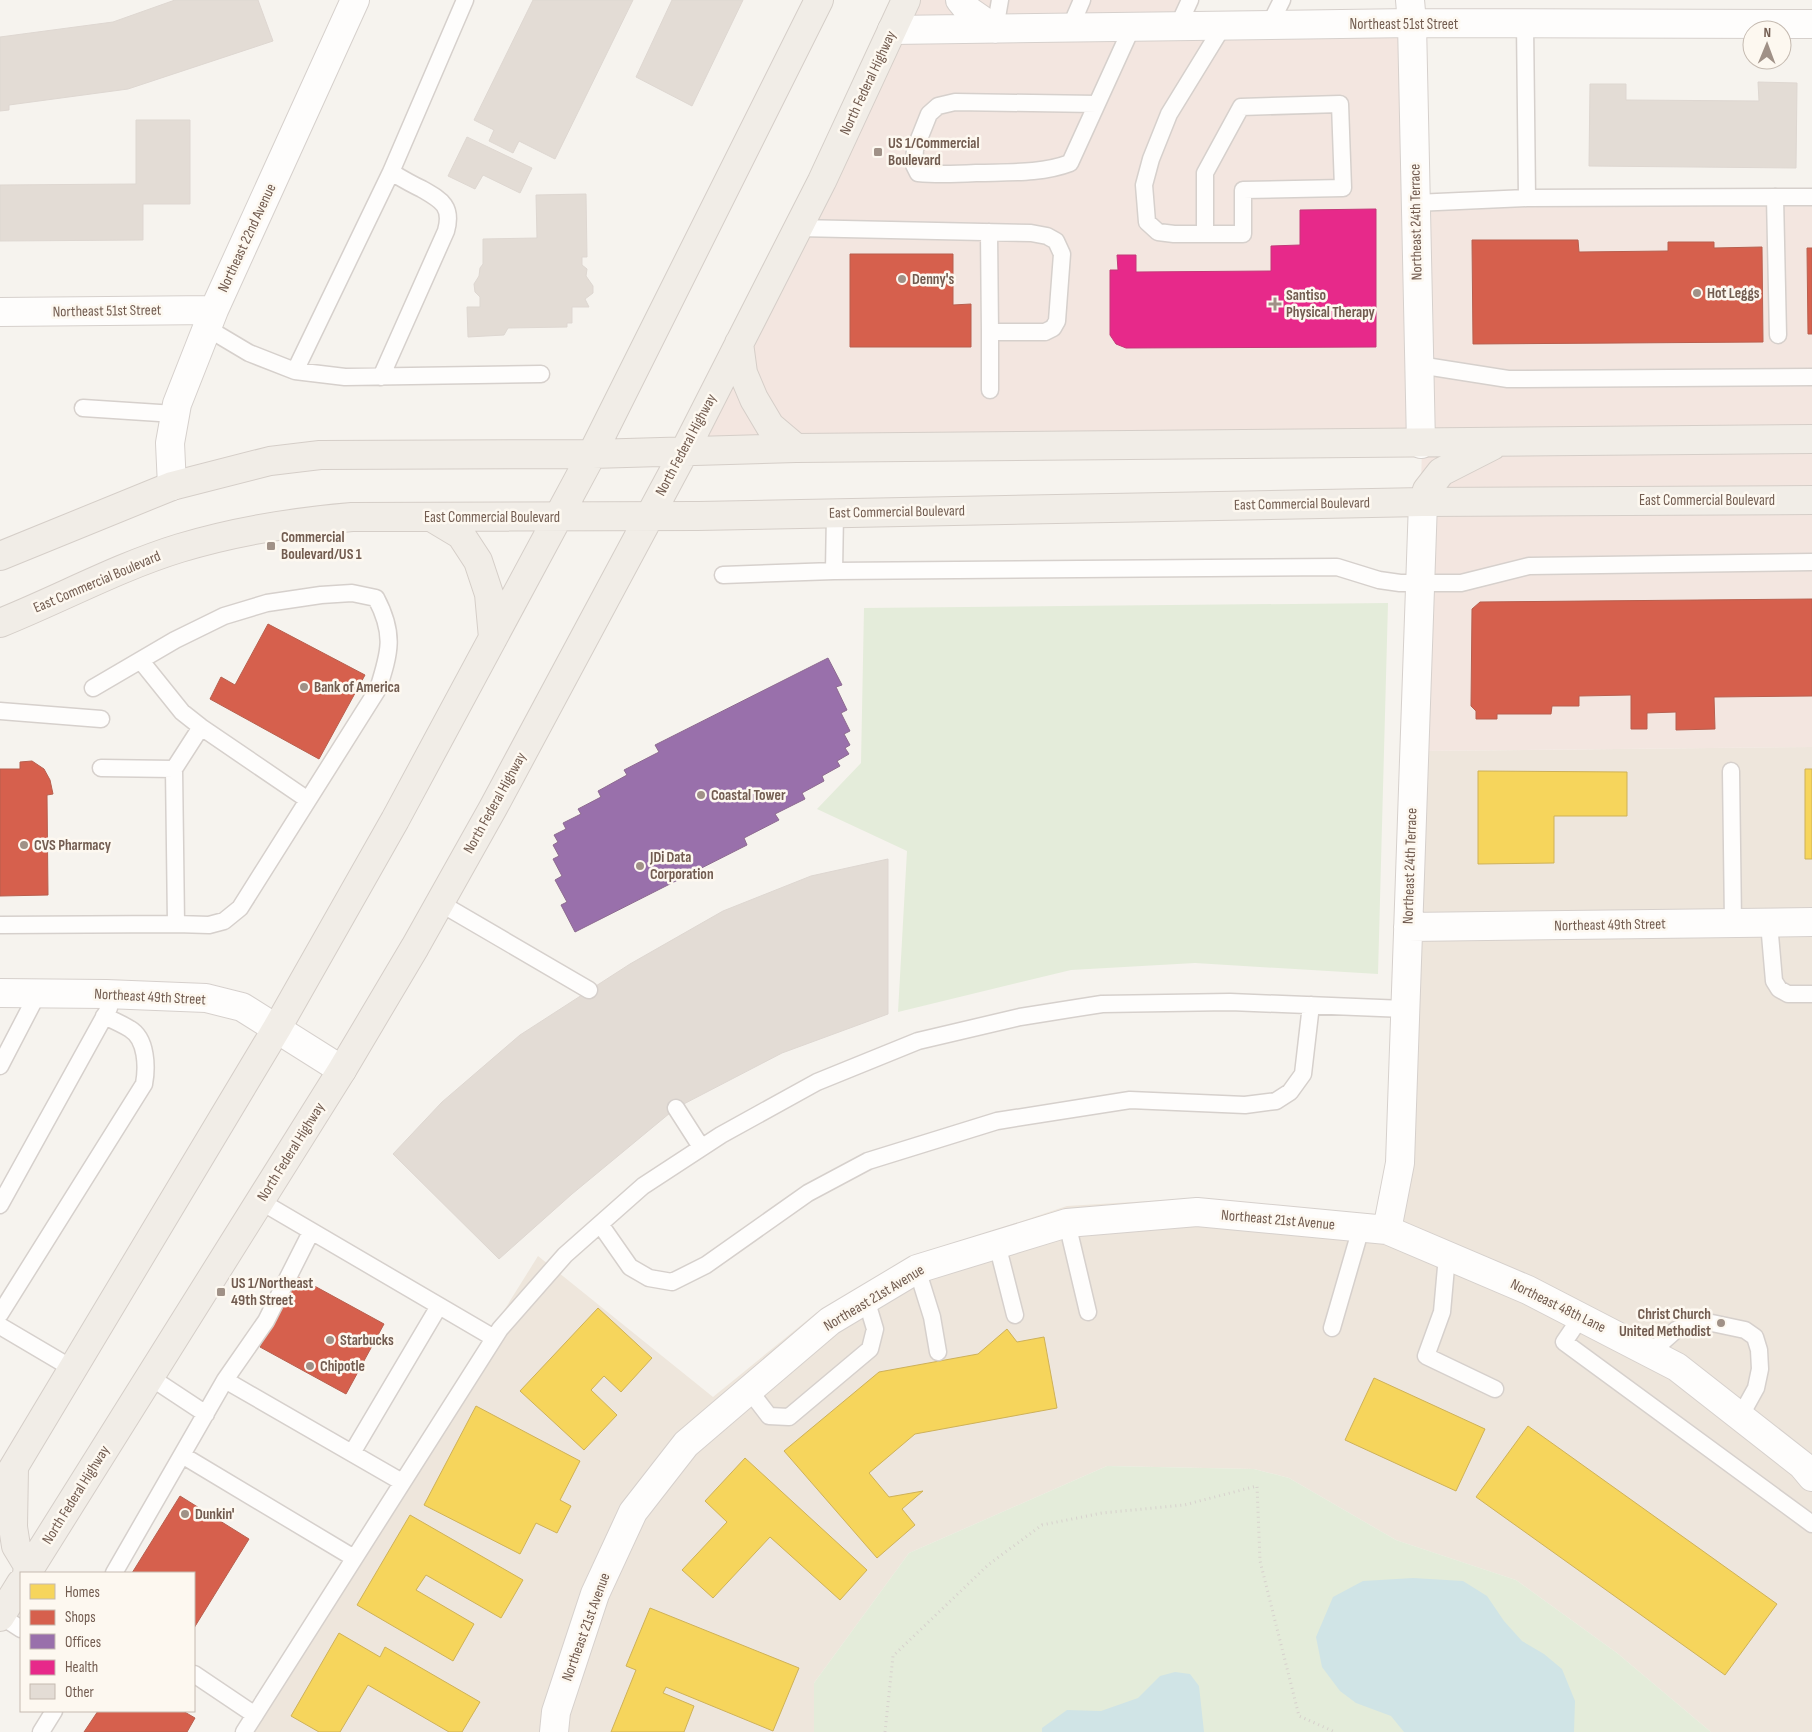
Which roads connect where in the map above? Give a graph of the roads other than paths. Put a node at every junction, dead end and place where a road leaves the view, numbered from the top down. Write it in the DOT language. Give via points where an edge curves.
graph roads {
  1 [pos="356,0"];
  2 [pos="465,0"];
  3 [pos="819,0"];
  4 [pos="906,0"];
  5 [pos="960,0"];
  6 [pos="1000,0"];
  7 [pos="1082,0"];
  8 [pos="1190,0"];
  9 [pos="1282,0"];
  10 [pos="1411,12"];
  11 [pos="1525,24"];
  12 [pos="1812,24"];
  13 [pos="1178,26"];
  14 [pos="1223,26"];
  15 [pos="1269,26"];
  16 [pos="1132,27"];
  17 [pos="1070,28"];
  18 [pos="995,29"];
  19 [pos="892,30"];
  20 [pos="1097,104"];
  21 [pos="390,172"];
  22 [pos="1775,197"];
  23 [pos="1812,197"];
  24 [pos="1527,198"];
  25 [pos="1415,203"];
  26 [pos="798,228"];
  27 [pos="989,232"];
  28 [pos="1205,234"];
  29 [pos="0,312"];
  30 [pos="211,319"];
  31 [pos="990,332"];
  32 [pos="1778,335"];
  33 [pos="739,343"];
  34 [pos="1419,365"];
  35 [pos="295,370"];
  36 [pos="541,374"];
  37 [pos="381,377"];
  38 [pos="1812,377"];
  39 [pos="990,390"];
  40 [pos="83,408"];
  41 [pos="175,414"];
  42 [pos="1812,439"];
  43 [pos="1498,442"];
  44 [pos="1420,444"];
  45 [pos="796,448"];
  46 [pos="684,452"];
  47 [pos="592,454"];
  48 [pos="172,486"];
  49 [pos="1812,500"];
  50 [pos="1422,502"];
  51 [pos="836,513"];
  52 [pos="649,516"];
  53 [pos="559,517"];
  54 [pos="431,518"];
  55 [pos="0,556"];
  56 [pos="1812,562"];
  57 [pos="834,571"];
  58 [pos="723,575"];
  59 [pos="1419,583"];
  60 [pos="0,623"];
  61 [pos="493,638"];
  62 [pos="141,661"];
  63 [pos="93,688"];
  64 [pos="0,711"];
  65 [pos="100,719"];
  66 [pos="200,727"];
  67 [pos="101,768"];
  68 [pos="174,770"];
  69 [pos="1731,771"];
  70 [pos="308,800"];
  71 [pos="440,903"];
  72 [pos="1812,922"];
  73 [pos="1733,923"];
  74 [pos="1769,923"];
  75 [pos="176,924"];
  76 [pos="0,925"];
  77 [pos="1408,927"];
  78 [pos="589,990"];
  79 [pos="0,993"];
  80 [pos="38,993"];
  81 [pos="1812,994"];
  82 [pos="1311,1005"];
  83 [pos="110,1006"];
  84 [pos="1405,1009"];
  85 [pos="277,1028"];
  86 [pos="0,1066"];
  87 [pos="342,1070"];
  88 [pos="676,1108"];
  89 [pos="701,1147"];
  90 [pos="260,1201"];
  91 [pos="0,1205"];
  92 [pos="1067,1223"];
  93 [pos="600,1224"];
  94 [pos="1374,1229"];
  95 [pos="311,1232"];
  96 [pos="997,1244"];
  97 [pos="1447,1256"];
  98 [pos="917,1269"];
  99 [pos="866,1299"];
  100 [pos="439,1306"];
  101 [pos="1088,1312"];
  102 [pos="0,1314"];
  103 [pos="1015,1315"];
  104 [pos="1581,1317"];
  105 [pos="0,1326"];
  106 [pos="1332,1328"];
  107 [pos="494,1338"];
  108 [pos="938,1352"];
  109 [pos="1650,1353"];
  110 [pos="73,1370"];
  111 [pos="150,1377"];
  112 [pos="225,1380"];
  113 [pos="1495,1389"];
  114 [pos="749,1390"];
  115 [pos="206,1414"];
  116 [pos="1740,1416"];
  117 [pos="352,1453"];
  118 [pos="182,1455"];
  119 [pos="1812,1477"];
  120 [pos="7,1479"];
  121 [pos="402,1482"];
  122 [pos="1812,1524"];
  123 [pos="354,1558"];
  124 [pos="28,1572"];
  125 [pos="30,1572"];
  126 [pos="115,1572"];
  127 [pos="20,1593"];
  128 [pos="7,1621"];
  129 [pos="195,1675"];
  130 [pos="53,1712"];
  131 [pos="255,1715"];
  132 [pos="41,1732"];
  133 [pos="244,1732"];
  134 [pos="554,1732"];
  1 -- 30 [label="street, Northeast 22nd Avenue"];
  2 -- 21 [label="lane"];
  3 -- 47 [label="main road"];
  4 -- 19 [label="main road, North Federal Highway"];
  5 -- 18 [label="street"];
  6 -- 18 [label="lane"];
  7 -- 17 [label="lane"];
  8 -- 13 [label="lane"];
  9 -- 15 [label="lane"];
  10 -- 11 [label="street, Northeast 51st Street"];
  10 -- 15 [label="street, Northeast 51st Street"];
  10 -- 25 [label="street, Northeast 24th Terrace"];
  11 -- 12 [label="street, Northeast 51st Street"];
  11 -- 24 [label="lane"];
  13 -- 14 [label="street, Northeast 51st Street"];
  13 -- 16 [label="street, Northeast 51st Street"];
  14 -- 15 [label="street, Northeast 51st Street"];
  14 -- 28 [label="lane" via="1169,114 1144,185 1146,222 1158,232"];
  16 -- 17 [label="street, Northeast 51st Street"];
  16 -- 20 [label="lane"];
  17 -- 18 [label="street, Northeast 51st Street"];
  18 -- 19 [label="street, Northeast 51st Street"];
  19 -- 26 [label="main road, North Federal Highway"];
  20 -- 20 [label="lane" via="1070,162 1056,168 932,174 918,173 914,164 915,149 928,114 938,106 955,102"];
  21 -- 35 [label="lane"];
  21 -- 37 [label="lane" via="441,200 449,221"];
  22 -- 23 [label="lane"];
  22 -- 24 [label="lane"];
  22 -- 32 [label="lane"];
  24 -- 25 [label="lane"];
  25 -- 34 [label="street, Northeast 24th Terrace"];
  26 -- 27 [label="lane"];
  26 -- 33 [label="main road, North Federal Highway"];
  27 -- 31 [label="lane"];
  27 -- 31 [label="lane" via="1047,236 1056,241 1062,254 1057,320 1053,328 1045,332"];
  28 -- 28 [label="lane" via="1243,234 1243,190 1343,188 1340,104 1241,107 1204,173"];
  29 -- 30 [label="street, Northeast 51st Street"];
  30 -- 35 [label="lane" via="249,353"];
  30 -- 41 [label="street, Northeast 22nd Avenue"];
  31 -- 39 [label="lane"];
  33 -- 45 [label="main road" via="743,373 754,399 770,426"];
  33 -- 46 [label="main road, North Federal Highway"];
  34 -- 38 [label="lane" via="1508,379"];
  34 -- 44 [label="street, Northeast 24th Terrace"];
  35 -- 37 [label="lane" via="345,377"];
  36 -- 37 [label="lane"];
  40 -- 41 [label="lane"];
  41 -- 48 [label="street, Northeast 22nd Avenue" via="170,442"];
  42 -- 43 [label="main road"];
  43 -- 44 [label="main road"];
  43 -- 50 [label="main road" via="1441,472"];
  44 -- 45 [label="main road"];
  45 -- 46 [label="main road"];
  46 -- 47 [label="main road"];
  46 -- 52 [label="main road, North Federal Highway"];
  47 -- 48 [label="main road" via="320,455 270,461"];
  47 -- 53 [label="main road"];
  48 -- 55 [label="main road"];
  49 -- 50 [label="main road, East Commercial Boulevard"];
  50 -- 51 [label="main road, East Commercial Boulevard"];
  50 -- 59 [label="street, Northeast 24th Terrace"];
  51 -- 52 [label="main road, East Commercial Boulevard"];
  51 -- 57 [label="lane"];
  52 -- 53 [label="main road, East Commercial Boulevard"];
  52 -- 71 [label="main road, North Federal Highway"];
  53 -- 54 [label="main road, East Commercial Boulevard"];
  53 -- 61 [label="main road"];
  54 -- 60 [label="main road, East Commercial Boulevard" via="301,521 240,532 178,548"];
  54 -- 61 [label="main road" via="461,536 478,561 489,594"];
  56 -- 59 [label="lane" via="1545,565 1461,583"];
  57 -- 58 [label="lane"];
  57 -- 59 [label="lane" via="1337,567 1378,580"];
  59 -- 77 [label="street, Northeast 24th Terrace"];
  61 -- 85 [label="main road"];
  62 -- 63 [label="lane"];
  62 -- 66 [label="lane" via="182,712"];
  62 -- 70 [label="lane" via="224,616 267,603 352,593 376,598 389,634 388,657 378,689"];
  64 -- 65 [label="lane"];
  66 -- 68 [label="lane"];
  66 -- 70 [label="lane"];
  67 -- 68 [label="lane"];
  68 -- 75 [label="lane"];
  69 -- 73 [label="lane"];
  70 -- 75 [label="lane" via="240,908 224,922"];
  71 -- 78 [label="lane"];
  71 -- 87 [label="main road, North Federal Highway"];
  72 -- 74 [label="street, Northeast 49th Street"];
  73 -- 74 [label="street, Northeast 49th Street"];
  73 -- 77 [label="street, Northeast 49th Street"];
  74 -- 81 [label="lane" via="1774,981 1788,994"];
  75 -- 76 [label="lane"];
  77 -- 84 [label="street, Northeast 24th Terrace"];
  79 -- 80 [label="street, Northeast 49th Street"];
  80 -- 83 [label="street, Northeast 49th Street"];
  80 -- 86 [label="lane"];
  82 -- 84 [label="lane"];
  82 -- 89 [label="lane" via="1230,1002 1102,1004 1020,1017 918,1041 827,1078"];
  82 -- 93 [label="lane" via="1303,1074 1290,1092 1276,1101 1245,1105 1130,1100 997,1121 868,1161 808,1193 706,1265 672,1282 649,1278 630,1267"];
  83 -- 85 [label="street, Northeast 49th Street" via="206,998 242,1007"];
  83 -- 91 [label="lane"];
  83 -- 102 [label="lane" via="140,1042 146,1058 144,1084"];
  84 -- 94 [label="street, Northeast 24th Terrace" via="1400,1163"];
  85 -- 87 [label="street, Northeast 49th Street"];
  85 -- 110 [label="main road"];
  87 -- 90 [label="main road, North Federal Highway"];
  88 -- 89 [label="lane"];
  89 -- 93 [label="lane" via="643,1186"];
  90 -- 95 [label="lane"];
  90 -- 111 [label="main road, North Federal Highway"];
  92 -- 94 [label="street, Northeast 21st Avenue" via="1198,1212"];
  92 -- 96 [label="street, Northeast 21st Avenue"];
  92 -- 101 [label="lane"];
  93 -- 107 [label="lane" via="565,1255"];
  94 -- 97 [label="street, Northeast 48th Lane"];
  94 -- 106 [label="lane"];
  95 -- 100 [label="lane"];
  95 -- 112 [label="lane" via="266,1321"];
  96 -- 98 [label="street, Northeast 21st Avenue"];
  96 -- 103 [label="lane"];
  97 -- 104 [label="street, Northeast 48th Lane" via="1528,1290"];
  97 -- 113 [label="lane" via="1442,1312 1426,1356"];
  98 -- 99 [label="street, Northeast 21st Avenue"];
  98 -- 108 [label="lane" via="932,1317"];
  99 -- 114 [label="street, Northeast 21st Avenue" via="830,1321"];
  99 -- 114 [label="lane" via="874,1329 870,1349 789,1417 769,1416"];
  100 -- 107 [label="lane"];
  100 -- 117 [label="lane"];
  104 -- 109 [label="street, Northeast 48th Lane"];
  104 -- 122 [label="lane" via="1564,1342"];
  105 -- 110 [label="lane"];
  107 -- 121 [label="lane"];
  109 -- 116 [label="street, Northeast 48th Lane" via="1677,1367"];
  109 -- 116 [label="lane" via="1676,1330 1686,1326 1712,1324 1745,1330 1755,1338 1760,1369 1756,1388"];
  110 -- 120 [label="main road"];
  111 -- 115 [label="lane"];
  111 -- 125 [label="main road, North Federal Highway"];
  112 -- 115 [label="lane"];
  112 -- 117 [label="lane"];
  114 -- 134 [label="street, Northeast 21st Avenue" via="686,1444 634,1512 595,1594 556,1712"];
  115 -- 118 [label="lane"];
  116 -- 119 [label="street, Northeast 48th Lane" via="1802,1465"];
  117 -- 121 [label="lane"];
  118 -- 123 [label="lane"];
  118 -- 126 [label="lane"];
  120 -- 124 [label="main road" via="16,1546"];
  121 -- 123 [label="lane"];
  123 -- 131 [label="lane"];
  127 -- 128 [label="main road, North Federal Highway"];
  129 -- 131 [label="lane"];
  130 -- 132 [label="lane"];
  131 -- 133 [label="lane"];
}
